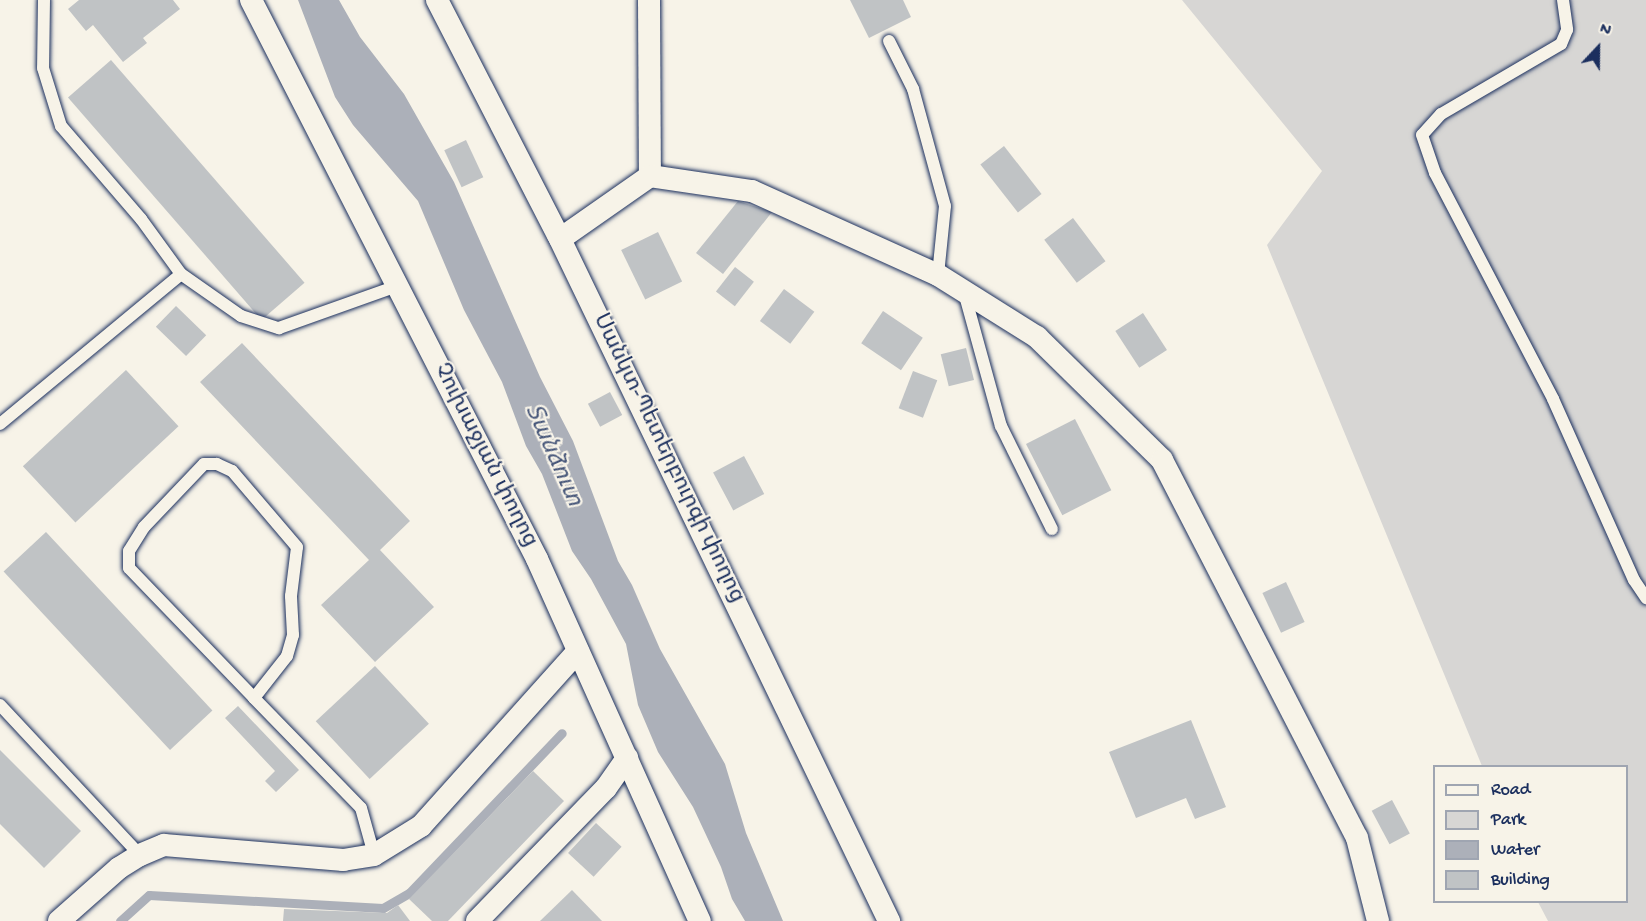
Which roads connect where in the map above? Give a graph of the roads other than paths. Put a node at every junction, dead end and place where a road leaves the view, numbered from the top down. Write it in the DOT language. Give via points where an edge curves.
graph roads {
  1 [pos="44,0"];
  2 [pos="251,0"];
  3 [pos="437,0"];
  4 [pos="649,0"];
  5 [pos="1563,0"];
  6 [pos="889,41"];
  7 [pos="650,176"];
  8 [pos="560,239"];
  9 [pos="181,274"];
  10 [pos="938,275"];
  11 [pos="397,286"];
  12 [pos="964,291"];
  13 [pos="0,424"];
  14 [pos="1052,529"];
  15 [pos="1646,598"];
  16 [pos="578,651"];
  17 [pos="254,698"];
  18 [pos="0,705"];
  19 [pos="627,758"];
  20 [pos="140,855"];
  21 [pos="374,855"];
  22 [pos="59,921"];
  23 [pos="477,921"];
  24 [pos="699,921"];
  25 [pos="889,921"];
  26 [pos="1378,921"];
  1 -- 9 [label="lane" via="43,68 61,126 141,219"];
  2 -- 11 [label="street, Չուխաջյան փողոց"];
  3 -- 8 [label="street, Սանկտ-Պետերբուրգի փողոց"];
  4 -- 7 [label="street"];
  5 -- 15 [label="lane" via="1567,30 1561,44 1441,114 1422,135 1435,173 1553,399 1634,580"];
  6 -- 10 [label="lane" via="913,89 945,206"];
  7 -- 8 [label="street"];
  7 -- 10 [label="street" via="752,191"];
  8 -- 25 [label="street, Սանկտ-Պետերբուրգի փողոց"];
  9 -- 11 [label="lane" via="241,316 279,328"];
  9 -- 13 [label="lane"];
  10 -- 12 [label="street"];
  11 -- 16 [label="street, Չուխաջյան փողոց" via="537,559"];
  12 -- 14 [label="lane" via="1001,426"];
  12 -- 26 [label="street" via="1037,337 1162,460 1357,838"];
  16 -- 19 [label="street, Չուխաջյան փողոց"];
  16 -- 21 [label="street" via="421,826"];
  17 -- 17 [label="lane" via="129,568 129,551 144,527 204,464 217,464 232,471 297,548 291,596 292,635 287,656"];
  17 -- 21 [label="lane" via="361,808"];
  18 -- 20 [label="lane"];
  19 -- 23 [label="street" via="606,788"];
  19 -- 24 [label="street, Չուխաջյան փողոց"];
  20 -- 21 [label="street" via="164,845 343,860"];
  20 -- 22 [label="street" via="119,868"];
}
